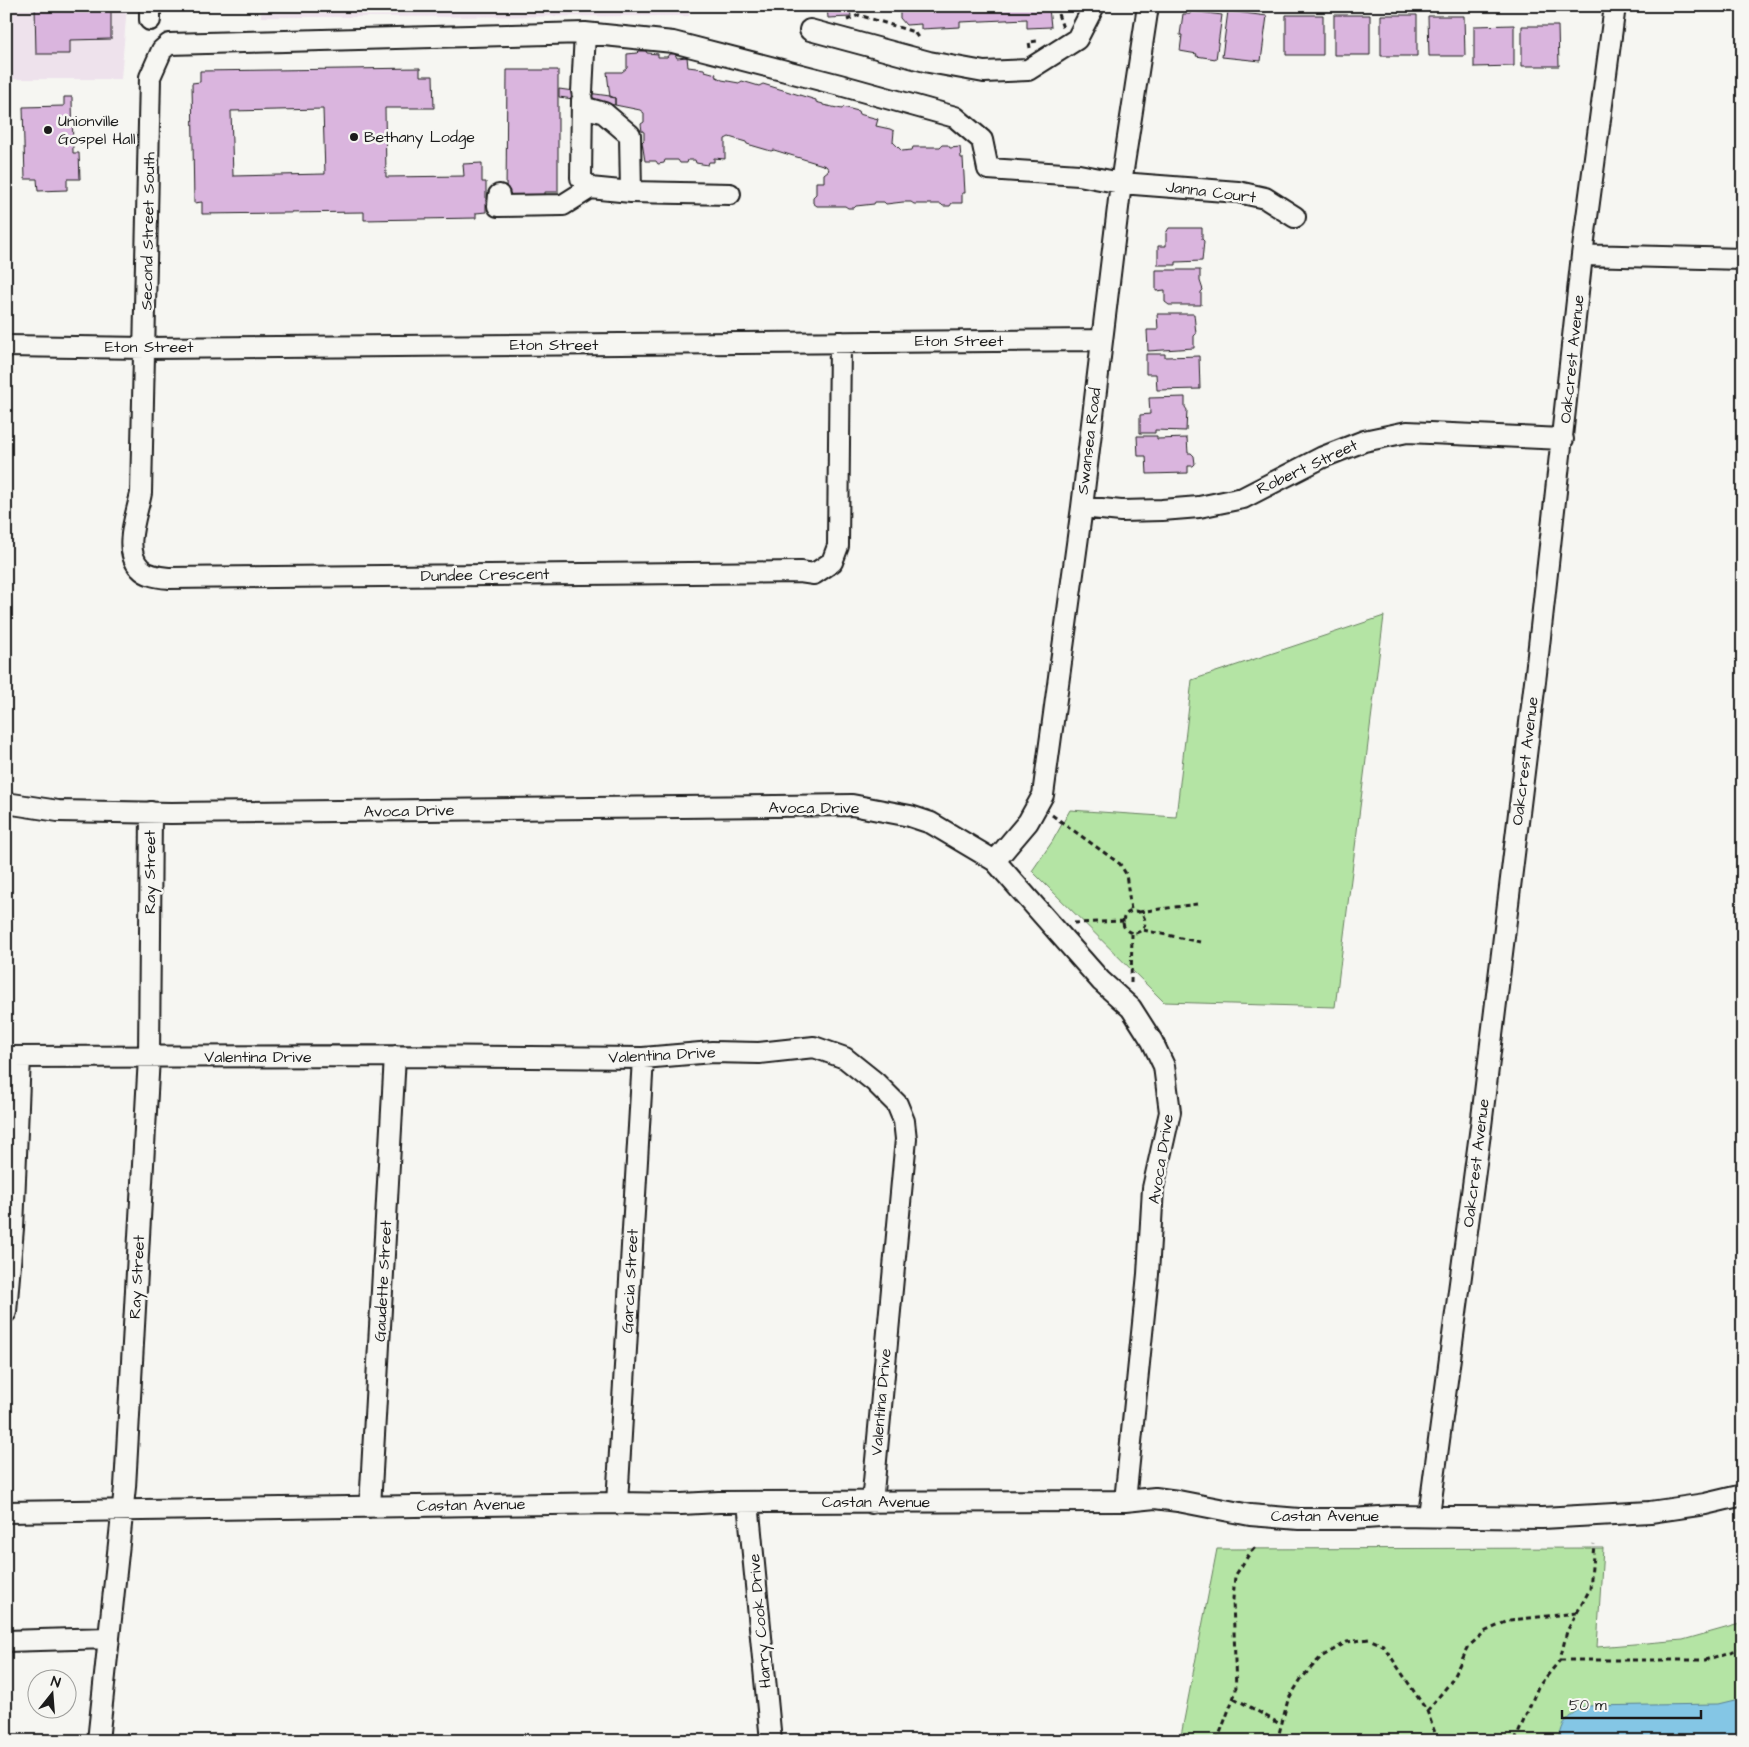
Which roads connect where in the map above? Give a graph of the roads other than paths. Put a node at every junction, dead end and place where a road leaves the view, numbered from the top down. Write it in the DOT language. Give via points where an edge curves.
graph roads {
  1 [pos="1094,6"];
  2 [pos="1148,6"];
  3 [pos="1615,6"];
  4 [pos="811,22"];
  5 [pos="585,33"];
  6 [pos="583,100"];
  7 [pos="1121,183"];
  8 [pos="590,188"];
  9 [pos="631,192"];
  10 [pos="730,194"];
  11 [pos="499,195"];
  12 [pos="1295,217"];
  13 [pos="1582,256"];
  14 [pos="1743,259"];
  15 [pos="1101,340"];
  16 [pos="840,342"];
  17 [pos="6,346"];
  18 [pos="146,348"];
  19 [pos="1563,439"];
  20 [pos="1082,506"];
  21 [pos="6,803"];
  22 [pos="151,812"];
  23 [pos="995,861"];
  24 [pos="395,1056"];
  25 [pos="13,1057"];
  26 [pos="149,1057"];
  27 [pos="643,1058"];
  28 [pos="10,1228"];
  29 [pos="6,1312"];
  30 [pos="1743,1495"];
  31 [pos="1125,1501"];
  32 [pos="748,1502"];
  33 [pos="617,1503"];
  34 [pos="872,1503"];
  35 [pos="370,1507"];
  36 [pos="123,1510"];
  37 [pos="6,1512"];
  38 [pos="1429,1515"];
  39 [pos="108,1638"];
  40 [pos="6,1640"];
  41 [pos="98,1741"];
  42 [pos="771,1741"];
  1 -- 4 [label="street" via="1077,39 1028,70 984,72 928,62"];
  2 -- 7 [label="street, Swansea Road"];
  3 -- 13 [label="street, Oakcrest Avenue"];
  5 -- 6 [label="street"];
  5 -- 7 [label="street, Janna Court" via="673,42 955,117 982,140 988,169 1079,175"];
  5 -- 18 [label="street, Second Street South" via="169,44 162,50 150,77"];
  6 -- 8 [label="street" via="581,178"];
  6 -- 9 [label="street" via="630,134"];
  7 -- 12 [label="street, Janna Court" via="1238,192 1265,198"];
  7 -- 15 [label="street, Swansea Road"];
  8 -- 9 [label="street"];
  8 -- 11 [label="street" via="563,204 498,206"];
  9 -- 10 [label="street"];
  13 -- 14 [label="street"];
  13 -- 19 [label="street, Oakcrest Avenue"];
  15 -- 16 [label="street, Eton Street"];
  15 -- 20 [label="street, Swansea Road"];
  16 -- 18 [label="street, Eton Street"];
  16 -- 18 [label="street, Dundee Crescent" via="838,546 832,562 814,574 152,576 140,569 131,542 141,493"];
  17 -- 18 [label="street, Eton Street"];
  19 -- 20 [label="street, Robert Street" via="1407,432 1364,441 1323,457 1242,498 1199,507 1162,510 1121,511"];
  19 -- 38 [label="street, Oakcrest Avenue" via="1482,1116"];
  20 -- 23 [label="street, Swansea Road" via="1043,795 1028,822"];
  21 -- 22 [label="street, Avoca Drive" via="58,811"];
  22 -- 23 [label="street, Avoca Drive" via="852,805 931,823"];
  22 -- 26 [label="street, Ray Street"];
  23 -- 31 [label="street, Avoca Drive" via="1101,981 1131,1008 1164,1066 1170,1112 1153,1188 1148,1274"];
  24 -- 26 [label="street, Valentina Drive"];
  24 -- 27 [label="street, Valentina Drive"];
  24 -- 35 [label="street, Gaudette Street"];
  25 -- 26 [label="street, Valentina Drive"];
  25 -- 28 [label="street"];
  26 -- 36 [label="street, Ray Street"];
  27 -- 33 [label="street, Garcia Street"];
  27 -- 34 [label="street, Valentina Drive" via="814,1047 845,1058 897,1104 904,1121 906,1139"];
  28 -- 29 [label="street"];
  30 -- 38 [label="street, Castan Avenue" via="1650,1512 1542,1518"];
  31 -- 34 [label="street, Castan Avenue"];
  31 -- 38 [label="street, Castan Avenue" via="1155,1498 1299,1520"];
  32 -- 33 [label="street, Castan Avenue"];
  32 -- 34 [label="street, Castan Avenue"];
  32 -- 42 [label="street, Harry Cook Drive"];
  33 -- 35 [label="street, Castan Avenue"];
  35 -- 36 [label="street, Castan Avenue"];
  36 -- 37 [label="street, Castan Avenue"];
  36 -- 39 [label="street, Ray Street"];
  39 -- 40 [label="street"];
  39 -- 41 [label="street, Ray Street"];
}
